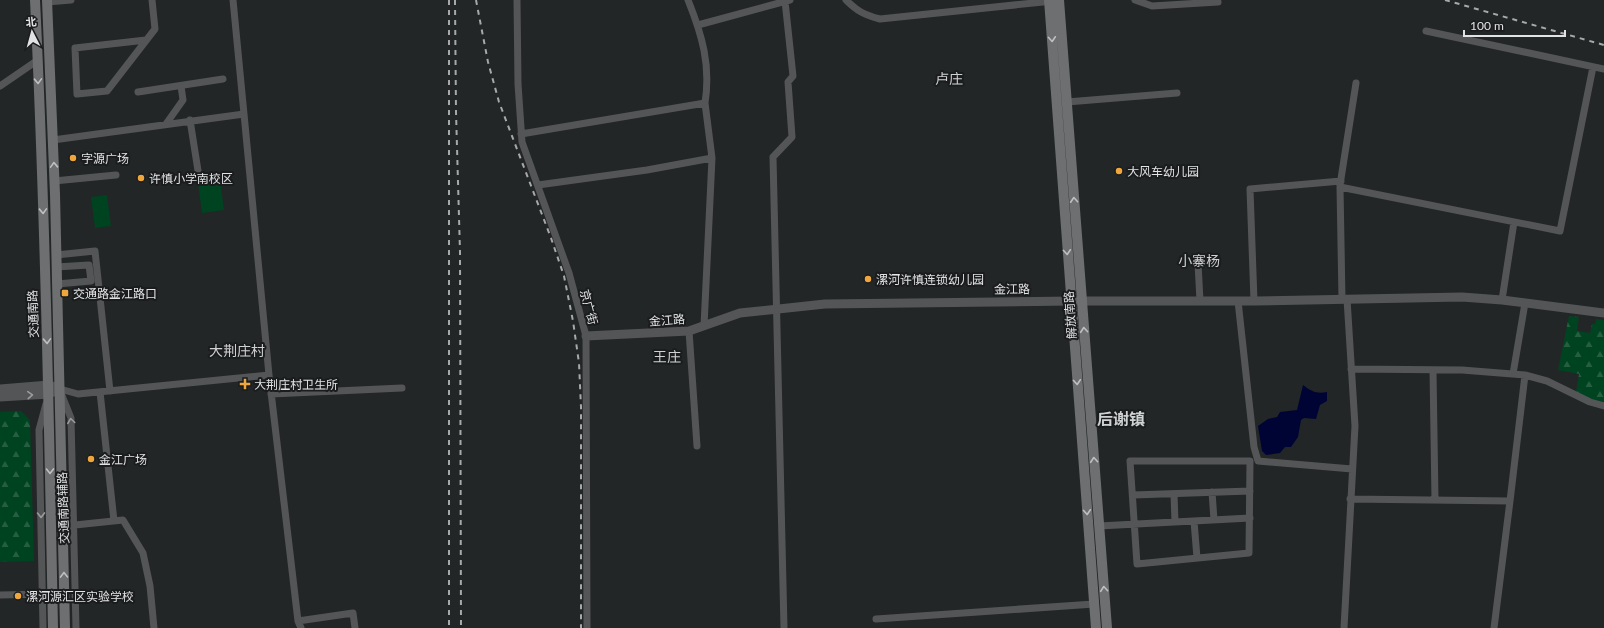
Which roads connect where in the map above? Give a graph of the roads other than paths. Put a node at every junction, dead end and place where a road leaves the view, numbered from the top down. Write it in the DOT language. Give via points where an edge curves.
graph roads {
  1 [pos="35,0"];
  2 [pos="71,0"];
  3 [pos="152,0"];
  4 [pos="233,0"];
  5 [pos="517,0"];
  6 [pos="688,0"];
  7 [pos="846,0"];
  8 [pos="1054,0"];
  9 [pos="1064,0"];
  10 [pos="1135,0"];
  11 [pos="47,1"];
  12 [pos="788,1"];
  13 [pos="1218,2"];
  14 [pos="698,25"];
  15 [pos="1426,31"];
  16 [pos="146,40"];
  17 [pos="38,60"];
  18 [pos="1593,67"];
  19 [pos="1604,70"];
  20 [pos="223,79"];
  21 [pos="1356,83"];
  22 [pos="0,86"];
  23 [pos="181,86"];
  24 [pos="138,92"];
  25 [pos="1177,93"];
  26 [pos="1067,102"];
  27 [pos="705,104"];
  28 [pos="244,114"];
  29 [pos="190,120"];
  30 [pos="166,124"];
  31 [pos="521,134"];
  32 [pos="53,140"];
  33 [pos="712,158"];
  34 [pos="116,175"];
  35 [pos="199,177"];
  36 [pos="54,181"];
  37 [pos="1340,184"];
  38 [pos="538,185"];
  39 [pos="42,194"];
  40 [pos="55,194"];
  41 [pos="1514,222"];
  42 [pos="56,256"];
  43 [pos="1198,263"];
  44 [pos="56,266"];
  45 [pos="57,284"];
  46 [pos="1344,299"];
  47 [pos="1502,300"];
  48 [pos="1071,301"];
  49 [pos="1200,301"];
  50 [pos="1238,301"];
  51 [pos="1254,301"];
  52 [pos="1082,302"];
  53 [pos="1525,303"];
  54 [pos="778,310"];
  55 [pos="1604,314"];
  56 [pos="704,326"];
  57 [pos="689,331"];
  58 [pos="586,336"];
  59 [pos="1351,369"];
  60 [pos="1433,370"];
  61 [pos="1513,374"];
  62 [pos="269,375"];
  63 [pos="1525,375"];
  64 [pos="402,388"];
  65 [pos="0,389"];
  66 [pos="60,389"];
  67 [pos="49,390"];
  68 [pos="110,391"];
  69 [pos="100,392"];
  70 [pos="271,394"];
  71 [pos="0,397"];
  72 [pos="1604,406"];
  73 [pos="697,446"];
  74 [pos="1352,470"];
  75 [pos="1250,491"];
  76 [pos="1212,492"];
  77 [pos="1174,494"];
  78 [pos="1133,495"];
  79 [pos="1350,499"];
  80 [pos="1435,500"];
  81 [pos="1510,501"];
  82 [pos="1250,518"];
  83 [pos="1214,520"];
  84 [pos="114,521"];
  85 [pos="1194,521"];
  86 [pos="1175,522"];
  87 [pos="1134,524"];
  88 [pos="75,525"];
  89 [pos="1099,526"];
  90 [pos="1197,558"];
  91 [pos="76,593"];
  92 [pos="48,594"];
  93 [pos="64,594"];
  94 [pos="0,595"];
  95 [pos="1094,604"];
  96 [pos="876,619"];
  97 [pos="298,621"];
  98 [pos="44,628"];
  99 [pos="53,628"];
  100 [pos="65,628"];
  101 [pos="76,628"];
  102 [pos="154,628"];
  103 [pos="301,628"];
  104 [pos="355,628"];
  105 [pos="587,628"];
  106 [pos="784,628"];
  107 [pos="1096,628"];
  108 [pos="1107,628"];
  109 [pos="1344,628"];
  110 [pos="1494,628"];
  1 -- 17 [label="main road, 交通南路"];
  2 -- 11 [label="street"];
  3 -- 16 [label="street" via="154,29"];
  4 -- 28 [label="street"];
  5 -- 31 [label="street, 京广街"];
  6 -- 14 [label="street"];
  7 -- 8 [label="street" via="855,9 880,19"];
  8 -- 9 [label="street"];
  8 -- 26 [label="main road, 解放南路"];
  8 -- 48 [label="main road, 解放南路, one-way"];
  10 -- 13 [label="street" via="1152,6"];
  11 -- 32 [label="main road, 交通南路"];
  12 -- 14 [label="street"];
  12 -- 54 [label="street" via="793,76 788,82 792,137 773,156"];
  14 -- 27 [label="street" via="706,53 708,73"];
  15 -- 18 [label="street"];
  16 -- 16 [label="street" via="107,91 77,94 75,48"];
  17 -- 22 [label="street"];
  17 -- 39 [label="main road, 交通南路, one-way"];
  18 -- 19 [label="street"];
  18 -- 41 [label="street" via="1560,231"];
  20 -- 23 [label="street"];
  21 -- 37 [label="street"];
  23 -- 24 [label="street"];
  23 -- 30 [label="street" via="183,100"];
  25 -- 26 [label="street"];
  52 -- 26 [label="main road, 解放南路, one-way"];
  27 -- 31 [label="street"];
  27 -- 33 [label="street"];
  28 -- 29 [label="street"];
  28 -- 62 [label="street"];
  29 -- 30 [label="street"];
  29 -- 35 [label="street"];
  30 -- 32 [label="street"];
  31 -- 38 [label="street, 京广街"];
  36 -- 32 [label="main road, 交通南路, one-way"];
  33 -- 38 [label="street"];
  33 -- 56 [label="street"];
  34 -- 36 [label="street"];
  36 -- 40 [label="main road, 交通南路"];
  37 -- 41 [label="street"];
  37 -- 46 [label="street"];
  37 -- 51 [label="street" via="1250,189"];
  38 -- 58 [label="street, 京广街" via="569,273"];
  39 -- 40 [label="main road"];
  39 -- 67 [label="main road, 交通南路, one-way"];
  40 -- 42 [label="main road, 交通南路"];
  41 -- 47 [label="street"];
  42 -- 44 [label="main road, 交通南路"];
  42 -- 68 [label="street" via="95,251"];
  43 -- 49 [label="street"];
  44 -- 45 [label="main road, 交通南路"];
  44 -- 45 [label="street" via="89,265 90,281"];
  45 -- 66 [label="main road, 交通南路"];
  46 -- 47 [label="street, 金江路" via="1462,297"];
  46 -- 51 [label="street, 金江路"];
  46 -- 59 [label="street"];
  47 -- 53 [label="street, 金江路"];
  48 -- 52 [label="street, 金江路"];
  48 -- 54 [label="street, 金江路" via="825,304"];
  48 -- 95 [label="main road, 解放南路, one-way"];
  49 -- 50 [label="street, 金江路"];
  49 -- 52 [label="street, 金江路"];
  50 -- 51 [label="street, 金江路"];
  50 -- 74 [label="street" via="1254,447 1258,461"];
  89 -- 52 [label="main road, 解放南路, one-way"];
  53 -- 55 [label="street, 金江路"];
  53 -- 61 [label="street"];
  54 -- 56 [label="street, 金江路" via="740,313"];
  54 -- 106 [label="street"];
  56 -- 57 [label="street, 金江路"];
  57 -- 58 [label="street, 金江路"];
  57 -- 73 [label="street"];
  58 -- 105 [label="street, 京广街"];
  59 -- 60 [label="street"];
  59 -- 74 [label="street" via="1355,426"];
  60 -- 61 [label="street"];
  60 -- 80 [label="street"];
  61 -- 63 [label="street"];
  62 -- 68 [label="street"];
  62 -- 70 [label="street"];
  63 -- 72 [label="street" via="1547,381"];
  63 -- 81 [label="street"];
  64 -- 70 [label="street"];
  65 -- 67 [label="street"];
  66 -- 67 [label="street"];
  66 -- 69 [label="street" via="78,394"];
  88 -- 66 [label="street, 交通南路辅路, one-way" via="71,418"];
  93 -- 66 [label="main road, 交通南路, one-way"];
  71 -- 67 [label="street, one-way"];
  67 -- 92 [label="main road, 交通南路, one-way"];
  68 -- 69 [label="street"];
  69 -- 84 [label="street"];
  70 -- 97 [label="street"];
  74 -- 79 [label="street"];
  75 -- 76 [label="street"];
  75 -- 78 [label="street" via="1250,461 1130,461"];
  75 -- 82 [label="street"];
  76 -- 77 [label="street"];
  76 -- 83 [label="street"];
  77 -- 78 [label="street"];
  77 -- 86 [label="street"];
  78 -- 87 [label="street"];
  79 -- 80 [label="street"];
  79 -- 109 [label="street"];
  80 -- 81 [label="street"];
  81 -- 110 [label="street"];
  82 -- 83 [label="street"];
  82 -- 90 [label="street" via="1249,553"];
  83 -- 85 [label="street"];
  84 -- 88 [label="street"];
  84 -- 102 [label="street" via="123,520 144,553"];
  85 -- 86 [label="street"];
  85 -- 90 [label="street"];
  86 -- 87 [label="street"];
  87 -- 89 [label="street"];
  87 -- 90 [label="street" via="1137,564"];
  88 -- 91 [label="street, 交通南路辅路"];
  108 -- 89 [label="main road, 解放南路, one-way"];
  91 -- 93 [label="street"];
  91 -- 101 [label="street, 交通南路辅路"];
  92 -- 93 [label="main road"];
  92 -- 94 [label="street"];
  92 -- 98 [label="street"];
  92 -- 99 [label="main road, 交通南路"];
  93 -- 100 [label="main road, 交通南路"];
  95 -- 96 [label="street"];
  95 -- 107 [label="main road, 解放南路"];
  97 -- 103 [label="street"];
  97 -- 104 [label="street" via="353,613"];
}
